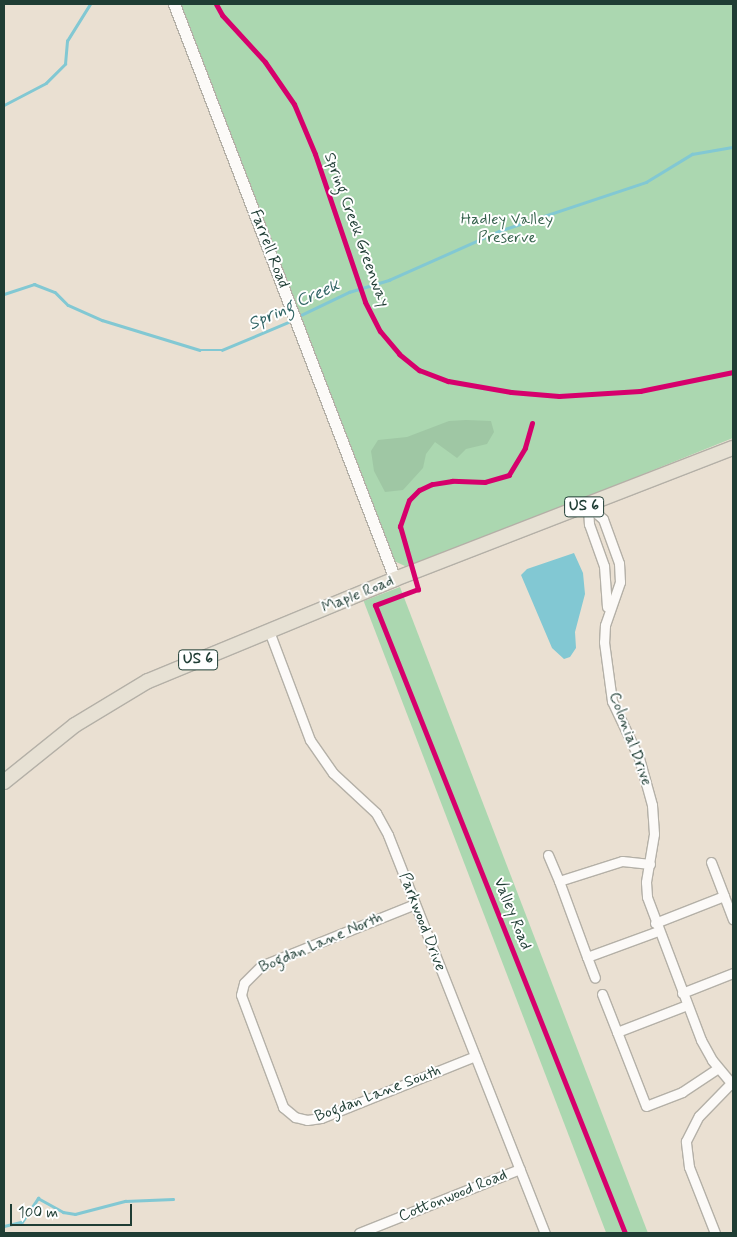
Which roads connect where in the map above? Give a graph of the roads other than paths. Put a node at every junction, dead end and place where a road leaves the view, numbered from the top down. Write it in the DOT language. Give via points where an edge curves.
graph roads {
  1 [pos="174,4"];
  2 [pos="733,448"];
  3 [pos="588,506"];
  4 [pos="395,580"];
  5 [pos="605,625"];
  6 [pos="269,631"];
  7 [pos="4,782"];
  8 [pos="548,855"];
  9 [pos="711,862"];
  10 [pos="650,864"];
  11 [pos="559,882"];
  12 [pos="724,896"];
  13 [pos="415,904"];
  14 [pos="733,919"];
  15 [pos="656,927"];
  16 [pos="587,957"];
  17 [pos="733,973"];
  18 [pos="595,978"];
  19 [pos="682,993"];
  20 [pos="602,994"];
  21 [pos="686,1005"];
  22 [pos="617,1032"];
  23 [pos="262,1051"];
  24 [pos="475,1056"];
  25 [pos="718,1068"];
  26 [pos="733,1083"];
  27 [pos="520,1169"];
  28 [pos="359,1233"];
  29 [pos="545,1233"];
  30 [pos="715,1233"];
  1 -- 4 [label="street, Farrell Road"];
  2 -- 3 [label="main road, Maple Road / US 6"];
  3 -- 4 [label="main road, Maple Road / US 6"];
  3 -- 5 [label="street" via="588,524 604,566 608,600"];
  3 -- 5 [label="street, Colonial Drive" via="603,519 619,563 620,582"];
  4 -- 6 [label="main road, Maple Road / US 6"];
  5 -- 10 [label="street, Colonial Drive" via="604,642 612,701 639,758 652,804 654,834"];
  6 -- 7 [label="main road, Maple Road / US 6" via="137,688 75,725"];
  6 -- 13 [label="street, Parkwood Drive" via="310,740 333,773 376,813"];
  8 -- 11 [label="street"];
  9 -- 12 [label="street"];
  10 -- 11 [label="street" via="615,862"];
  10 -- 15 [label="street, Colonial Drive" via="647,897"];
  11 -- 16 [label="street"];
  12 -- 14 [label="street"];
  12 -- 15 [label="street"];
  13 -- 23 [label="street, Bogdan Lane North" via="261,966 251,973 240,995"];
  13 -- 24 [label="street, Parkwood Drive"];
  15 -- 16 [label="street"];
  15 -- 19 [label="street, Colonial Drive"];
  16 -- 18 [label="street"];
  17 -- 19 [label="street"];
  19 -- 21 [label="street, Colonial Drive"];
  20 -- 22 [label="street"];
  21 -- 22 [label="street"];
  21 -- 25 [label="street, Colonial Drive"];
  22 -- 25 [label="street" via="646,1106 682,1092"];
  23 -- 24 [label="street, Bogdan Lane South" via="283,1107 295,1117 307,1120 321,1118"];
  24 -- 27 [label="street, Parkwood Drive"];
  25 -- 26 [label="street, Colonial Drive"];
  26 -- 30 [label="street" via="699,1116 686,1141 689,1167"];
  27 -- 28 [label="street, Cottonwood Road"];
  27 -- 29 [label="street, Parkwood Drive"];
}
